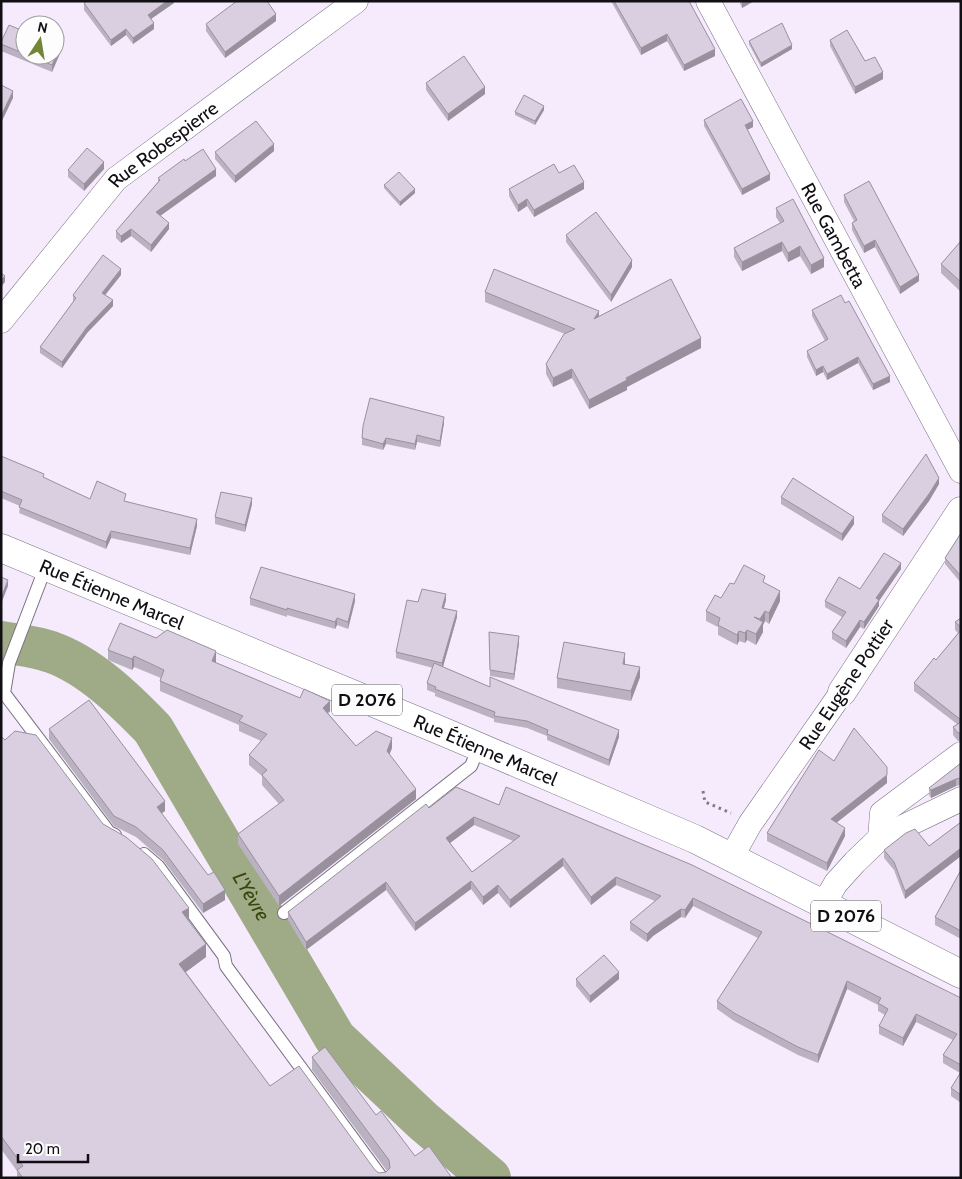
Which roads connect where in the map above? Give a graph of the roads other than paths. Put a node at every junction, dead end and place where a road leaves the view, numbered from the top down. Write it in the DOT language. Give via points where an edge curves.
graph roads {
  1 [pos="708,1"];
  2 [pos="349,3"];
  3 [pos="1,321"];
  4 [pos="961,471"];
  5 [pos="961,511"];
  6 [pos="1,548"];
  7 [pos="46,566"];
  8 [pos="842,692"];
  9 [pos="3,694"];
  10 [pos="479,747"];
  11 [pos="961,754"];
  12 [pos="961,798"];
  13 [pos="880,838"];
  14 [pos="124,840"];
  15 [pos="138,849"];
  16 [pos="731,858"];
  17 [pos="823,905"];
  18 [pos="284,913"];
  19 [pos="961,974"];
  20 [pos="382,1178"];
  1 -- 4 [label="street, Rue Gambetta"];
  2 -- 3 [label="street, Rue Robespierre" via="116,179"];
  5 -- 8 [label="main road, Rue Eugène Pottier"];
  6 -- 7 [label="main road, Rue Étienne Marcel / D 2076"];
  7 -- 9 [label="lane" via="9,663"];
  7 -- 10 [label="main road, Rue Étienne Marcel / D 2076"];
  8 -- 16 [label="street, Rue Eugène Pottier" via="750,824"];
  9 -- 14 [label="lane" via="109,832"];
  10 -- 16 [label="main road, Rue Étienne Marcel / D 2076" via="695,839"];
  10 -- 18 [label="lane" via="471,766"];
  11 -- 13 [label="street" via="882,813"];
  12 -- 13 [label="street"];
  13 -- 17 [label="street" via="836,883"];
  15 -- 20 [label="lane" via="158,866 224,956 226,966"];
  16 -- 17 [label="main road, Rue Étienne Marcel / D 2076"];
  17 -- 19 [label="main road, Rue Étienne Marcel / D 2076"];
}
